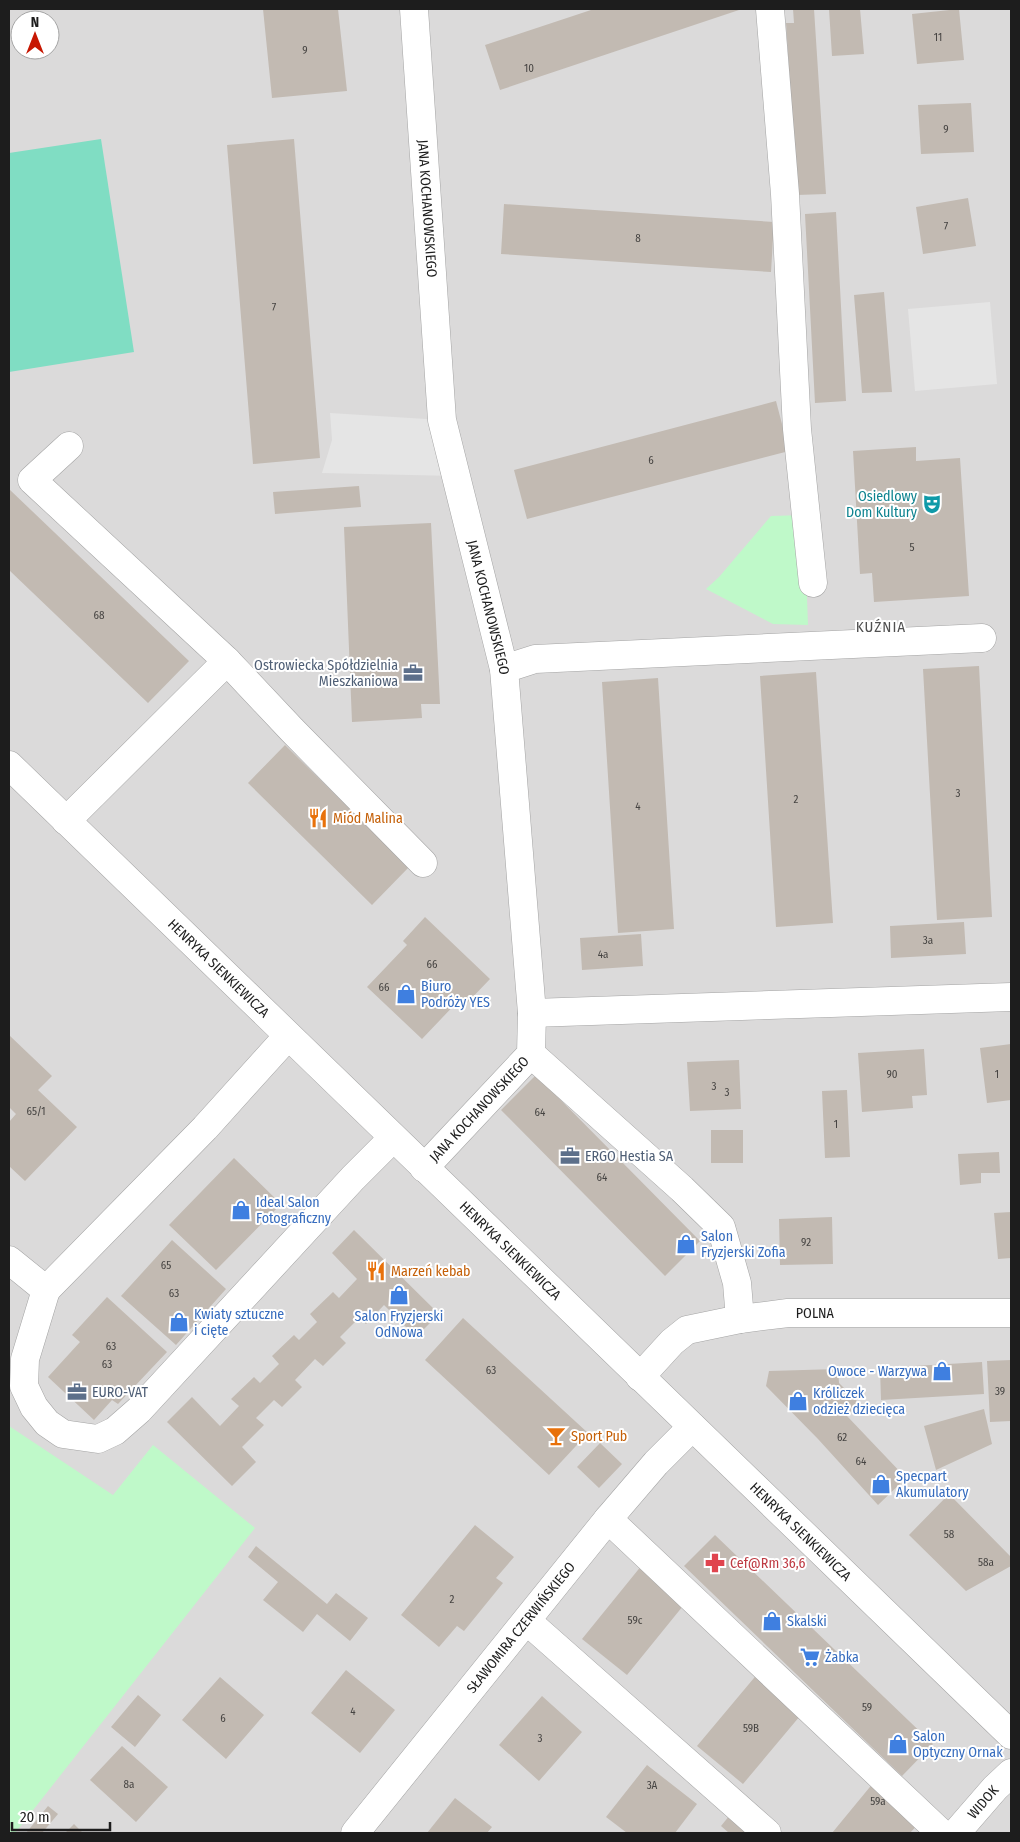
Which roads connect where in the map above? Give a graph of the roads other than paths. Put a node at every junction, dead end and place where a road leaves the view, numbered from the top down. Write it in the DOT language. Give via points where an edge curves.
graph roads {
  1 [pos="414,9"];
  2 [pos="770,9"];
  3 [pos="69,446"];
  4 [pos="813,583"];
  5 [pos="982,638"];
  6 [pos="227,660"];
  7 [pos="504,669"];
  8 [pos="9,765"];
  9 [pos="66,821"];
  10 [pos="423,863"];
  11 [pos="1011,996"];
  12 [pos="532,1013"];
  13 [pos="288,1036"];
  14 [pos="531,1054"];
  15 [pos="393,1138"];
  16 [pos="424,1168"];
  17 [pos="9,1260"];
  18 [pos="46,1290"];
  19 [pos="1011,1313"];
  20 [pos="740,1319"];
  21 [pos="640,1377"];
  22 [pos="692,1427"];
  23 [pos="608,1520"];
  24 [pos="527,1621"];
  25 [pos="1011,1736"];
  26 [pos="1011,1773"];
  27 [pos="355,1833"];
  28 [pos="767,1833"];
  29 [pos="941,1833"];
  30 [pos="956,1833"];
  1 -- 7 [label="street, JANA KOCHANOWSKIEGO" via="442,420"];
  2 -- 4 [label="street" via="785,194 797,429"];
  3 -- 6 [label="street" via="32,480"];
  5 -- 7 [label="street" via="535,659"];
  6 -- 9 [label="street"];
  6 -- 10 [label="street"];
  7 -- 12 [label="street, JANA KOCHANOWSKIEGO"];
  8 -- 9 [label="street, HENRYKA SIENKIEWICZA"];
  9 -- 13 [label="street, HENRYKA SIENKIEWICZA"];
  11 -- 12 [label="street"];
  12 -- 14 [label="street, JANA KOCHANOWSKIEGO"];
  13 -- 15 [label="street, HENRYKA SIENKIEWICZA"];
  13 -- 18 [label="street" via="205,1128"];
  14 -- 16 [label="street, JANA KOCHANOWSKIEGO"];
  14 -- 20 [label="street" via="721,1227 737,1283"];
  15 -- 16 [label="street, HENRYKA SIENKIEWICZA"];
  15 -- 18 [label="street" via="139,1410 115,1431 98,1439 63,1434 47,1423 34,1407 24,1386 25,1359"];
  16 -- 21 [label="street, HENRYKA SIENKIEWICZA"];
  17 -- 18 [label="street"];
  19 -- 20 [label="street, POLNA" via="788,1313"];
  20 -- 21 [label="street, POLNA" via="687,1330"];
  21 -- 22 [label="street, HENRYKA SIENKIEWICZA"];
  22 -- 23 [label="street, SŁAWOMIRA CZERWIŃSKIEGO" via="656,1463"];
  22 -- 25 [label="street, HENRYKA SIENKIEWICZA"];
  23 -- 24 [label="street, SŁAWOMIRA CZERWIŃSKIEGO"];
  23 -- 29 [label="street"];
  24 -- 27 [label="street, SŁAWOMIRA CZERWIŃSKIEGO"];
  24 -- 28 [label="street"];
  26 -- 30 [label="street, WIDOK"];
}
